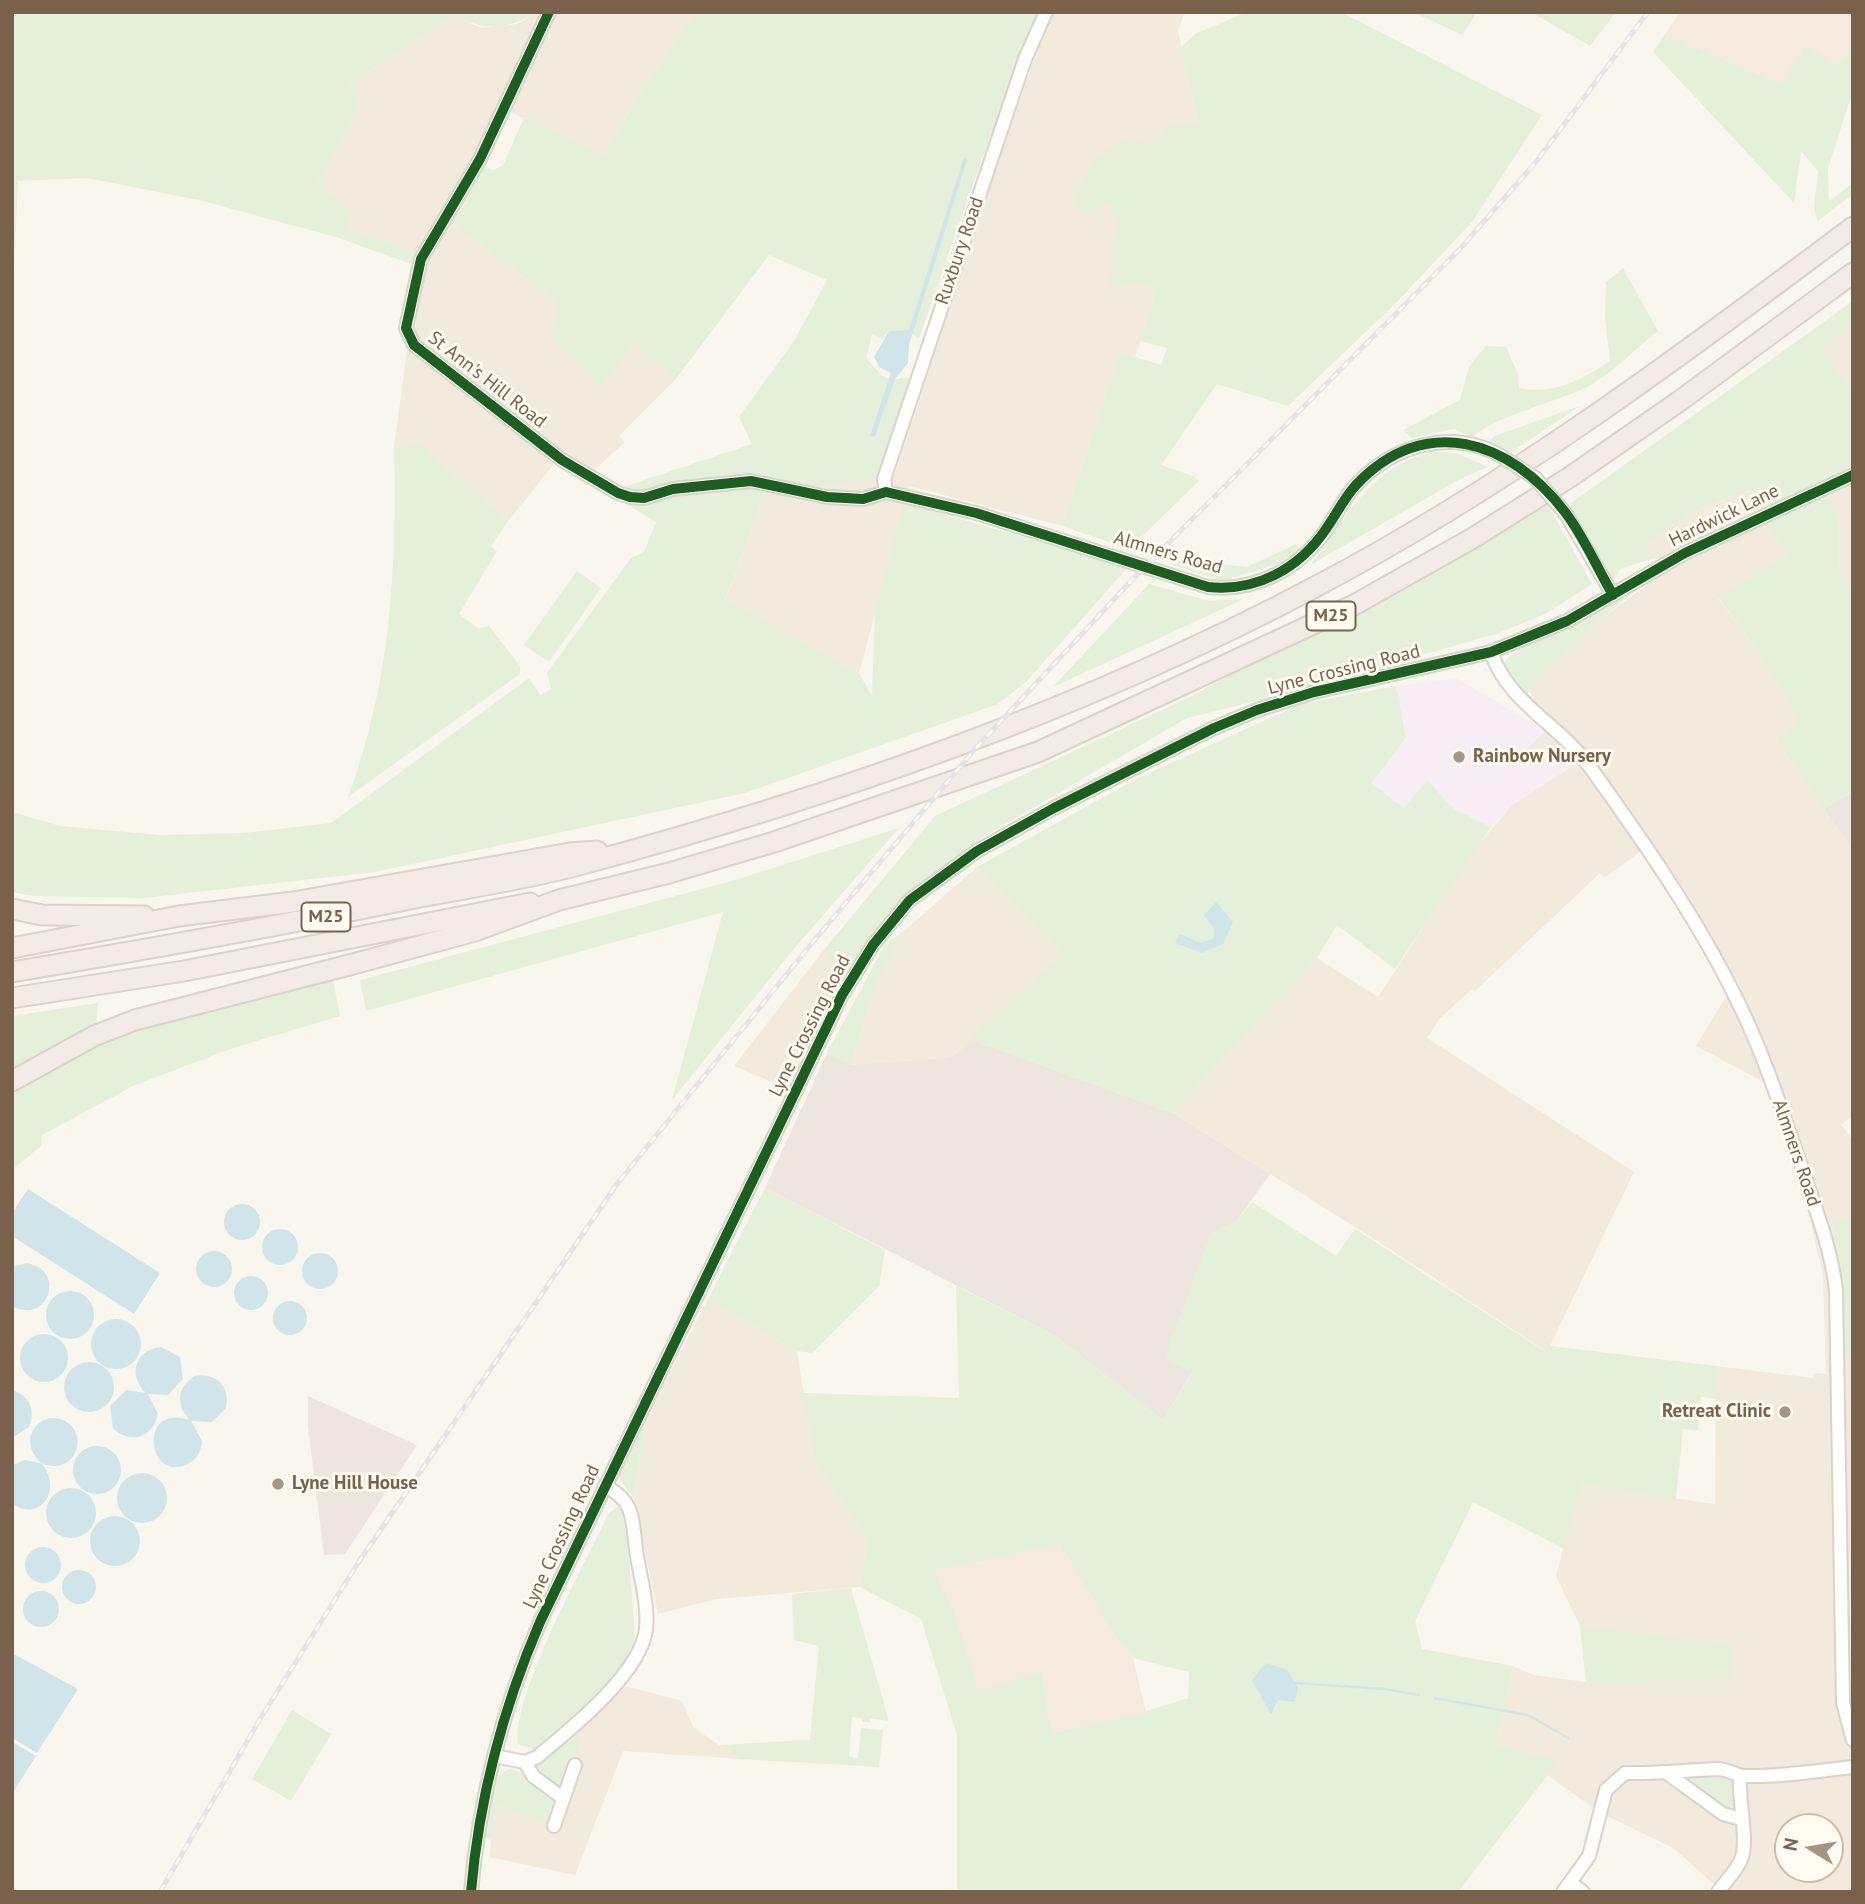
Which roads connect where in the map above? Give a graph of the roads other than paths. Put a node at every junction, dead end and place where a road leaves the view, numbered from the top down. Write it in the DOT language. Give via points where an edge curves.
graph roads {
  1 [pos="549,12"];
  2 [pos="1046,12"];
  3 [pos="1853,228"];
  4 [pos="1853,273"];
  5 [pos="1853,475"];
  6 [pos="886,492"];
  7 [pos="1613,595"];
  8 [pos="1491,652"];
  9 [pos="636,848"];
  10 [pos="559,900"];
  11 [pos="12,909"];
  12 [pos="179,916"];
  13 [pos="12,948"];
  14 [pos="12,972"];
  15 [pos="12,998"];
  16 [pos="12,1081"];
  17 [pos="605,1486"];
  18 [pos="1853,1740"];
  19 [pos="494,1756"];
  20 [pos="525,1762"];
  21 [pos="575,1765"];
  22 [pos="1853,1767"];
  23 [pos="1668,1774"];
  24 [pos="1740,1776"];
  25 [pos="564,1799"];
  26 [pos="1741,1819"];
  27 [pos="554,1826"];
  28 [pos="1567,1887"];
  29 [pos="471,1892"];
  30 [pos="1583,1892"];
  31 [pos="1718,1892"];
  1 -- 6 [label="street, St Ann's Hill Road" via="480,159 421,259 406,328 414,345 562,460 618,493 644,498 673,489 751,481 827,497 863,499"];
  2 -- 6 [label="street, Ruxbury Road" via="1025,59 930,339 884,479"];
  3 -- 9 [label="highway, M25" via="1567,438 1315,587 1027,719 838,789"];
  4 -- 10 [label="highway, M25" via="1570,477 1474,538 1354,605 1038,752 761,846"];
  5 -- 7 [label="street, Hardwick Lane" via="1685,553"];
  6 -- 7 [label="street, Almners Road, bridge" via="975,513 1208,587 1228,589 1276,576 1301,558 1355,486 1381,462 1413,446 1453,442 1501,456 1535,478 1566,514"];
  7 -- 8 [label="street, Lyne Crossing Road" via="1567,621"];
  8 -- 17 [label="street, Lyne Crossing Road" via="1314,692 1214,728 977,851 910,900 873,945 842,995"];
  8 -- 18 [label="street, Almners Road" via="1506,686 1586,762 1704,939 1738,1001 1762,1059 1824,1235 1836,1290 1843,1703"];
  9 -- 12 [label="highway" via="570,853 293,902"];
  9 -- 14 [label="highway, M25" via="574,866 256,931"];
  10 -- 15 [label="highway, M25" via="516,904 184,971"];
  10 -- 16 [label="highway" via="475,931 135,1020 94,1036"];
  11 -- 12 [label="highway" via="42,915"];
  12 -- 13 [label="highway"];
  17 -- 19 [label="street, Lyne Crossing Road" via="524,1659"];
  17 -- 20 [label="street, Lyne Crossing Road" via="624,1497 631,1514 646,1612 643,1646 621,1679 541,1753"];
  19 -- 20 [label="street"];
  19 -- 29 [label="street, Lyne Crossing Road"];
  20 -- 25 [label="street" via="533,1776"];
  21 -- 25 [label="street"];
  22 -- 24 [label="street"];
  23 -- 24 [label="street" via="1716,1769"];
  23 -- 26 [label="street" via="1723,1814"];
  23 -- 28 [label="street" via="1625,1773 1606,1790 1589,1856"];
  24 -- 26 [label="street"];
  25 -- 27 [label="street"];
  26 -- 31 [label="street" via="1745,1843 1741,1860"];
  28 -- 30 [label="street"];
}
